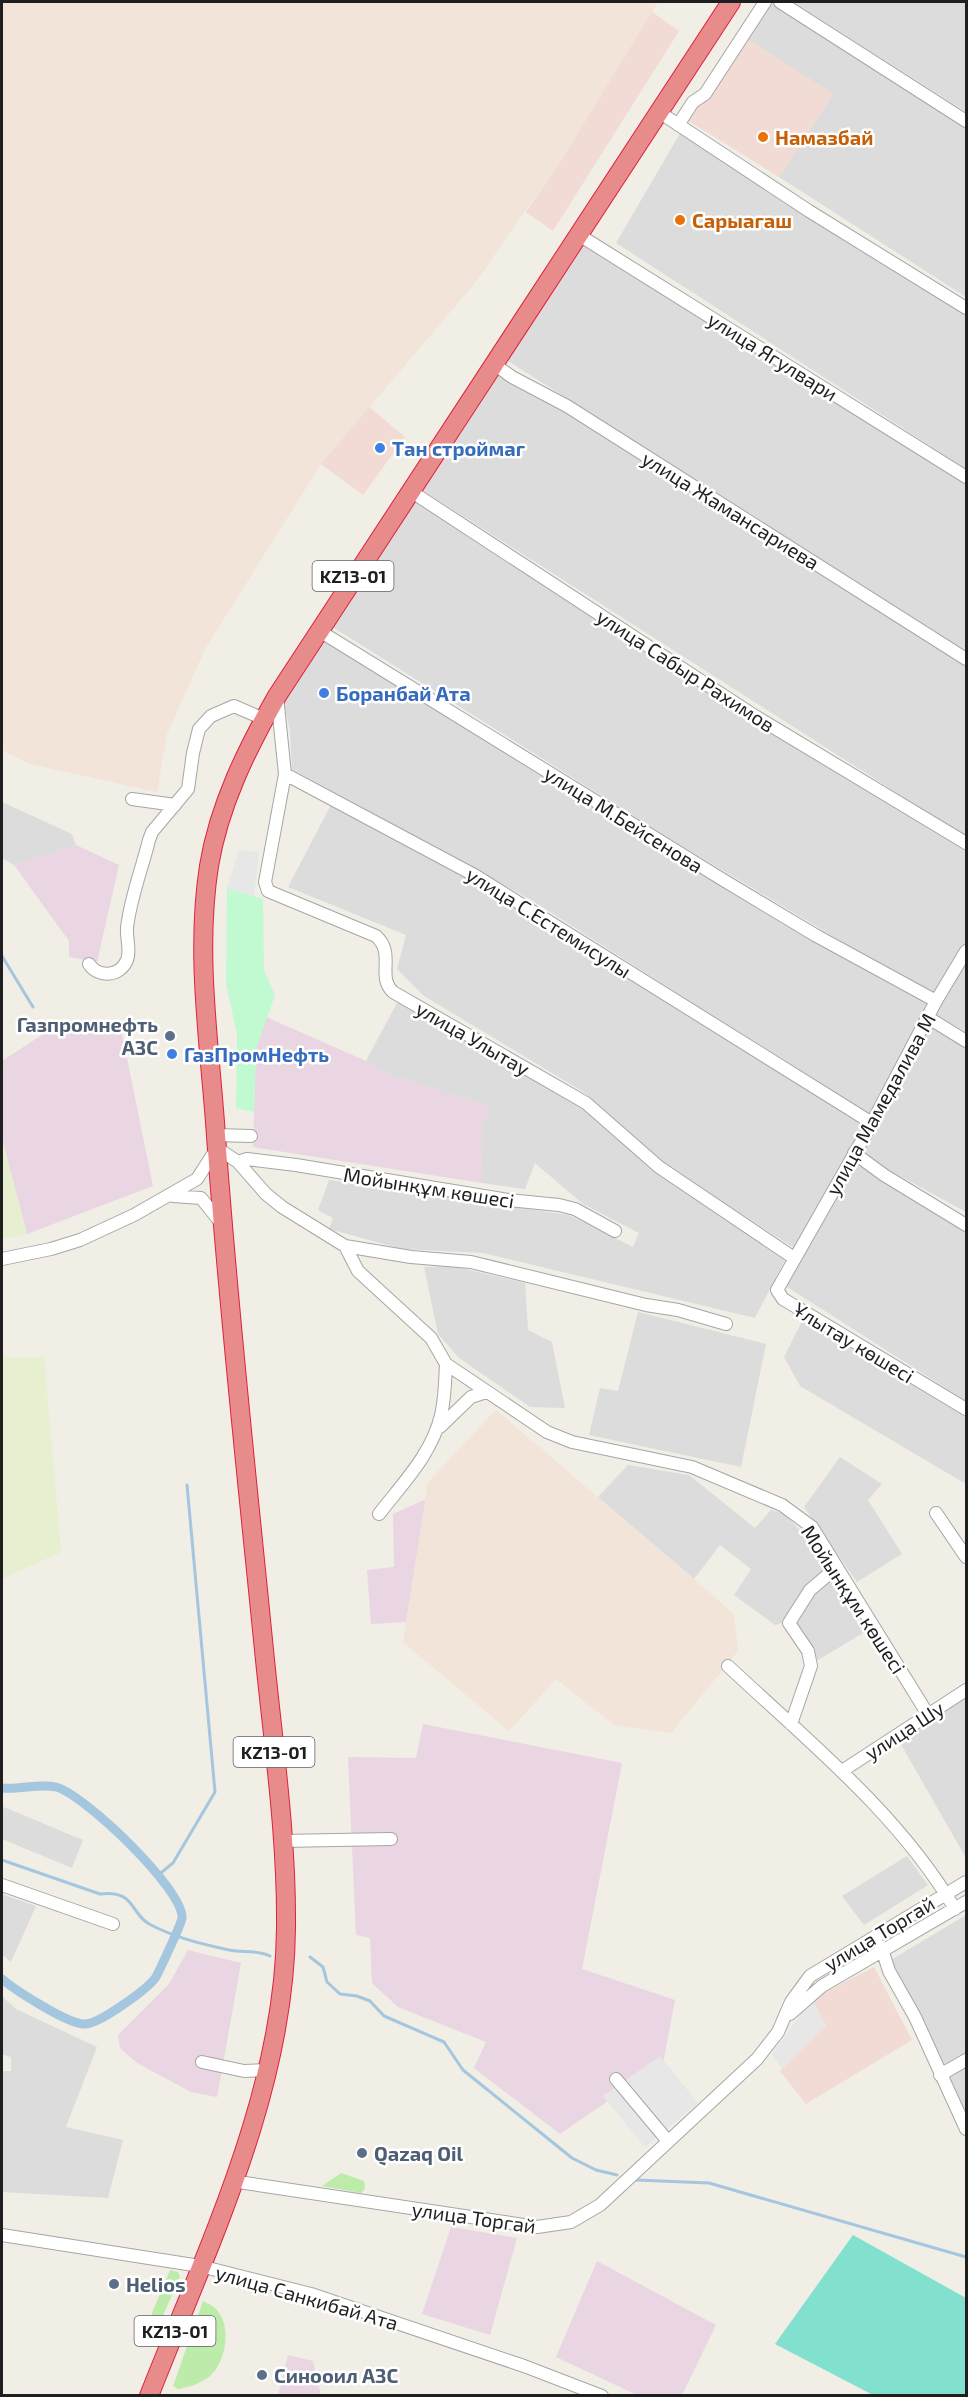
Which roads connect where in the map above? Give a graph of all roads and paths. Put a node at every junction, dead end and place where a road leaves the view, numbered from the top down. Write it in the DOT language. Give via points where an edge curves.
graph roads {
  1 [pos="731,2"];
  2 [pos="765,2"];
  3 [pos="780,2"];
  4 [pos="659,112"];
  5 [pos="966,121"];
  6 [pos="678,125"];
  7 [pos="579,235"];
  8 [pos="966,308"];
  9 [pos="494,364"];
  10 [pos="966,477"];
  11 [pos="409,490"];
  12 [pos="318,630"];
  13 [pos="966,660"];
  14 [pos="277,696"];
  15 [pos="264,719"];
  16 [pos="285,774"];
  17 [pos="132,799"];
  18 [pos="175,805"];
  19 [pos="966,843"];
  20 [pos="966,951"];
  21 [pos="89,964"];
  22 [pos="936,1001"];
  23 [pos="927,1017"];
  24 [pos="966,1041"];
  25 [pos="872,1123"];
  26 [pos="251,1136"];
  27 [pos="216,1142"];
  28 [pos="854,1153"];
  29 [pos="238,1162"];
  30 [pos="169,1196"];
  31 [pos="966,1225"];
  32 [pos="223,1227"];
  33 [pos="615,1231"];
  34 [pos="345,1246"];
  35 [pos="794,1258"];
  36 [pos="2,1259"];
  37 [pos="726,1324"];
  38 [pos="446,1364"];
  39 [pos="486,1392"];
  40 [pos="966,1409"];
  41 [pos="436,1432"];
  42 [pos="936,1513"];
  43 [pos="379,1514"];
  44 [pos="966,1557"];
  45 [pos="836,1568"];
  46 [pos="728,1666"];
  47 [pos="966,1690"];
  48 [pos="927,1713"];
  49 [pos="791,1724"];
  50 [pos="842,1771"];
  51 [pos="391,1839"];
  52 [pos="281,1841"];
  53 [pos="966,1882"];
  54 [pos="2,1885"];
  55 [pos="946,1894"];
  56 [pos="966,1902"];
  57 [pos="955,1909"];
  58 [pos="113,1924"];
  59 [pos="875,1935"];
  60 [pos="883,1951"];
  61 [pos="782,2024"];
  62 [pos="966,2060"];
  63 [pos="202,2062"];
  64 [pos="268,2070"];
  65 [pos="940,2075"];
  66 [pos="616,2079"];
  67 [pos="966,2130"];
  68 [pos="667,2140"];
  69 [pos="232,2181"];
  70 [pos="2,2235"];
  71 [pos="200,2266"];
  72 [pos="149,2396"];
  73 [pos="602,2396"];
  1 -- 4 [label="highway, KZ13-01"];
  2 -- 6 [label="street" via="705,94 693,102"];
  3 -- 5 [label="street"];
  4 -- 6 [label="street"];
  4 -- 7 [label="highway, KZ13-01"];
  6 -- 8 [label="street"];
  7 -- 9 [label="highway, KZ13-01"];
  7 -- 10 [label="street, улица Ягулвари"];
  9 -- 11 [label="highway, KZ13-01"];
  9 -- 13 [label="street, улица Жамансариева" via="567,406"];
  11 -- 12 [label="highway, KZ13-01"];
  11 -- 19 [label="street, улица Сабыр Рахимов" via="755,716"];
  12 -- 14 [label="highway, KZ13-01"];
  12 -- 22 [label="street, улица М.Бейсенова" via="724,881"];
  14 -- 15 [label="highway, KZ13-01"];
  14 -- 16 [label="street"];
  15 -- 18 [label="street" via="234,706 224,706 211,716 200,729 191,781"];
  15 -- 27 [label="highway, KZ13-01" via="223,810 205,901 203,962"];
  16 -- 25 [label="street, улица С.Естемисулы" via="476,876"];
  16 -- 35 [label="street, улица Улытау" via="265,882 268,891 376,936 385,946 386,978 393,992 586,1103 659,1167"];
  17 -- 18 [label="street"];
  18 -- 21 [label="street" via="149,840 127,926 125,964 105,974"];
  20 -- 22 [label="street, улица Мамедалива М"];
  22 -- 23 [label="street, улица Мамедалива М"];
  23 -- 24 [label="street"];
  23 -- 25 [label="street, улица Мамедалива М"];
  25 -- 28 [label="street, улица Мамедалива М"];
  26 -- 27 [label="street"];
  27 -- 29 [label="street"];
  27 -- 30 [label="street" via="197,1179"];
  27 -- 32 [label="highway, KZ13-01"];
  28 -- 31 [label="street"];
  28 -- 35 [label="street, улица Мамедалива М"];
  29 -- 33 [label="street, Мойынқұм көшесі" via="247,1159 296,1165 559,1206 574,1209"];
  29 -- 34 [label="street" via="282,1207"];
  30 -- 32 [label="street" via="201,1198"];
  30 -- 36 [label="street" via="80,1240"];
  32 -- 52 [label="highway, KZ13-01"];
  34 -- 37 [label="street" via="471,1262"];
  34 -- 38 [label="street, Мойынқұм көшесі" via="357,1271 431,1338"];
  35 -- 40 [label="street, Ұлытау көшесі" via="778,1286 778,1295"];
  38 -- 39 [label="street, Мойынқұм көшесі"];
  38 -- 41 [label="street"];
  39 -- 41 [label="street" via="471,1397"];
  39 -- 45 [label="street, Мойынқұм көшесі" via="558,1438 692,1467 782,1505 812,1527"];
  41 -- 43 [label="street" via="410,1475"];
  42 -- 44 [label="street"];
  45 -- 48 [label="street, Мойынқұм көшесі"];
  45 -- 49 [label="street" via="810,1590 789,1623 808,1651 811,1666"];
  46 -- 49 [label="street"];
  47 -- 48 [label="street, улица Шу"];
  48 -- 50 [label="street, улица Шу"];
  49 -- 50 [label="street"];
  50 -- 55 [label="street" via="918,1853"];
  51 -- 52 [label="street"];
  52 -- 64 [label="highway, KZ13-01" via="285,1958"];
  53 -- 55 [label="street, улица Торгай"];
  54 -- 58 [label="street"];
  55 -- 57 [label="street"];
  55 -- 59 [label="street, улица Торгай"];
  56 -- 57 [label="street, улица Торгай"];
  57 -- 60 [label="street, улица Торгай"];
  59 -- 60 [label="street"];
  59 -- 61 [label="street, улица Торгай" via="810,1976 791,2002"];
  60 -- 61 [label="street, улица Торгай" via="811,1993"];
  60 -- 65 [label="street"];
  61 -- 68 [label="street, улица Торгай" via="757,2059"];
  62 -- 65 [label="street"];
  63 -- 64 [label="street" via="244,2071"];
  64 -- 69 [label="highway, KZ13-01"];
  65 -- 67 [label="street"];
  66 -- 68 [label="street"];
  68 -- 69 [label="street, улица Торгай" via="600,2205 572,2222 551,2227"];
  69 -- 71 [label="highway, KZ13-01"];
  70 -- 71 [label="street, улица Санкибай Ата"];
  71 -- 72 [label="highway, KZ13-01"];
  71 -- 73 [label="street, улица Санкибай Ата" via="351,2306"];
}
